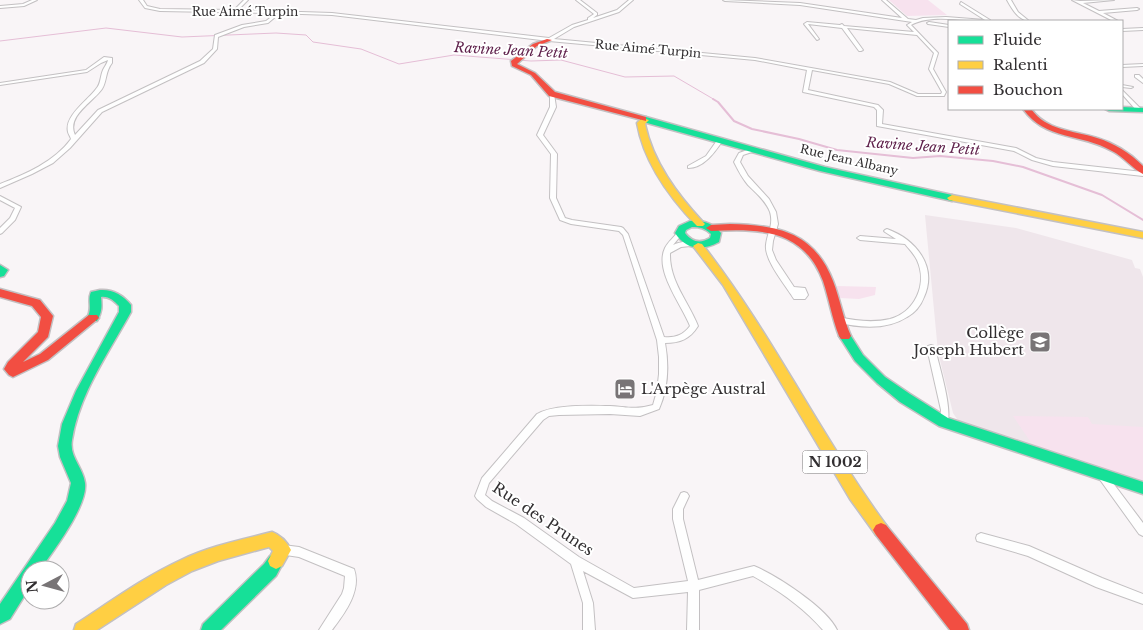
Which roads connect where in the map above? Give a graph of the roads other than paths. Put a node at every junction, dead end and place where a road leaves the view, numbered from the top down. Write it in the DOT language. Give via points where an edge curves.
graph roads {
  1 [pos="36,0"];
  2 [pos="141,0"];
  3 [pos="246,0"];
  4 [pos="578,0"];
  5 [pos="631,0"];
  6 [pos="725,0"];
  7 [pos="884,0"];
  8 [pos="1009,0"];
  9 [pos="1074,0"];
  10 [pos="1112,0"];
  11 [pos="763,1"];
  12 [pos="961,3"];
  13 [pos="1079,3"];
  14 [pos="0,7"];
  15 [pos="1137,9"];
  16 [pos="234,12"];
  17 [pos="270,12"];
  18 [pos="1098,12"];
  19 [pos="907,20"];
  20 [pos="948,20"];
  21 [pos="988,20"];
  22 [pos="1026,20"];
  23 [pos="1114,20"];
  24 [pos="585,21"];
  25 [pos="916,21"];
  26 [pos="1123,24"];
  27 [pos="842,26"];
  28 [pos="948,26"];
  29 [pos="1132,29"];
  30 [pos="1143,29"];
  31 [pos="1123,30"];
  32 [pos="917,34"];
  33 [pos="818,39"];
  34 [pos="549,40"];
  35 [pos="861,50"];
  36 [pos="1143,65"];
  37 [pos="1123,66"];
  38 [pos="810,68"];
  39 [pos="1137,76"];
  40 [pos="1143,82"];
  41 [pos="0,84"];
  42 [pos="1123,86"];
  43 [pos="1131,87"];
  44 [pos="1123,92"];
  45 [pos="947,93"];
  46 [pos="552,94"];
  47 [pos="1123,109"];
  48 [pos="1028,110"];
  49 [pos="1141,110"];
  50 [pos="645,120"];
  51 [pos="74,139"];
  52 [pos="720,140"];
  53 [pos="753,150"];
  54 [pos="690,167"];
  55 [pos="1142,170"];
  56 [pos="0,186"];
  57 [pos="676,195"];
  58 [pos="0,198"];
  59 [pos="700,224"];
  60 [pos="683,229"];
  61 [pos="774,231"];
  62 [pos="887,231"];
  63 [pos="0,232"];
  64 [pos="1143,235"];
  65 [pos="713,236"];
  66 [pos="860,238"];
  67 [pos="907,242"];
  68 [pos="695,245"];
  69 [pos="667,252"];
  70 [pos="0,268"];
  71 [pos="0,274"];
  72 [pos="727,283"];
  73 [pos="792,289"];
  74 [pos="0,293"];
  75 [pos="839,320"];
  76 [pos="660,340"];
  77 [pos="931,348"];
  78 [pos="944,422"];
  79 [pos="1101,474"];
  80 [pos="1143,488"];
  81 [pos="684,496"];
  82 [pos="1143,531"];
  83 [pos="981,538"];
  84 [pos="283,550"];
  85 [pos="38,560"];
  86 [pos="575,561"];
  87 [pos="694,586"];
  88 [pos="20,588"];
  89 [pos="1143,599"];
  90 [pos="0,616"];
  91 [pos="82,630"];
  92 [pos="209,630"];
  93 [pos="325,630"];
  94 [pos="589,630"];
  95 [pos="693,630"];
  96 [pos="831,630"];
  97 [pos="961,630"];
  1 -- 14 [label="street" via="24,5"];
  2 -- 16 [label="street, Rue Aimé Turpin" via="146,7 160,10"];
  3 -- 16 [label="street"];
  4 -- 24 [label="street" via="596,14"];
  5 -- 24 [label="street" via="618,11"];
  6 -- 11 [label="street"];
  7 -- 19 [label="street"];
  8 -- 22 [label="street"];
  9 -- 13 [label="street"];
  10 -- 13 [label="street"];
  11 -- 19 [label="street"];
  12 -- 21 [label="street"];
  13 -- 18 [label="street"];
  15 -- 18 [label="street"];
  16 -- 17 [label="street, Rue Aimé Turpin"];
  17 -- 34 [label="street, Rue Aimé Turpin" via="353,16"];
  17 -- 51 [label="street" via="272,18 267,22 218,35 215,49 209,57 100,111"];
  18 -- 23 [label="street"];
  19 -- 25 [label="street"];
  20 -- 25 [label="street"];
  24 -- 34 [label="street"];
  25 -- 28 [label="street"];
  25 -- 32 [label="street" via="909,25"];
  26 -- 29 [label="street"];
  27 -- 32 [label="street"];
  27 -- 33 [label="street" via="807,23"];
  27 -- 35 [label="street"];
  29 -- 30 [label="street"];
  29 -- 31 [label="street"];
  32 -- 45 [label="street" via="936,54 931,69"];
  34 -- 38 [label="street, Rue Aimé Turpin" via="755,59"];
  34 -- 46 [label="street" via="535,45 515,60 514,65 541,80"];
  36 -- 37 [label="street"];
  38 -- 45 [label="street, Rue Aimé Turpin" via="890,83 917,95"];
  38 -- 55 [label="street" via="805,91 876,106 880,110 879,125 1016,150 1054,164"];
  39 -- 40 [label="street"];
  41 -- 51 [label="street" via="86,71 106,58 110,59 103,71 100,87 73,117 70,129"];
  42 -- 43 [label="street"];
  44 -- 49 [label="street"];
  46 -- 50 [label="street, Rue Jean Albany"];
  46 -- 76 [label="street, Rue des Prunes" via="553,107 540,136 554,154 553,198 562,219 621,229 626,235"];
  47 -- 49 [label="street"];
  48 -- 55 [label="street" via="1041,126 1108,146"];
  50 -- 52 [label="street, Rue Jean Albany"];
  50 -- 57 [label="street" via="640,128 648,148"];
  51 -- 56 [label="street" via="66,150 35,171"];
  52 -- 53 [label="street, Rue Jean Albany"];
  52 -- 54 [label="street" via="708,157"];
  53 -- 61 [label="street" via="741,154 737,162 744,176 774,213"];
  53 -- 64 [label="street, Rue Jean Albany" via="963,200"];
  57 -- 59 [label="street"];
  57 -- 60 [label="street"];
  58 -- 63 [label="street" via="18,207 14,219"];
  59 -- 60 [label="street"];
  59 -- 65 [label="street"];
  60 -- 68 [label="street" via="684,240"];
  60 -- 69 [label="street"];
  61 -- 65 [label="street" via="732,230"];
  61 -- 73 [label="street" via="769,253"];
  61 -- 75 [label="street" via="810,252 820,264"];
  62 -- 67 [label="street"];
  65 -- 68 [label="street"];
  65 -- 72 [label="street, N 1002"];
  66 -- 67 [label="street"];
  67 -- 75 [label="street" via="920,259 924,277 923,293 914,307 904,316 882,323 858,324"];
  68 -- 69 [label="street" via="679,246"];
  68 -- 72 [label="street, N 1002"];
  69 -- 76 [label="street" via="674,287 694,326 683,338"];
  70 -- 71 [label="street" via="3,270"];
  72 -- 97 [label="street, N 1002" via="855,494"];
  74 -- 85 [label="street" via="36,303 47,316 44,334 12,365 12,372 41,358 95,317 98,310 95,296 101,292 117,297 125,304 126,312 88,383 66,434 64,452 78,485 75,500"];
  75 -- 78 [label="street" via="851,347 876,375 914,405"];
  76 -- 86 [label="street, Rue des Prunes" via="664,356 662,392 656,407 640,412 547,413 485,481 480,496"];
  77 -- 78 [label="street" via="945,410"];
  78 -- 79 [label="street"];
  79 -- 80 [label="street"];
  79 -- 82 [label="street"];
  81 -- 87 [label="street" via="678,509 678,519"];
  83 -- 89 [label="street" via="1029,551 1100,584"];
  84 -- 91 [label="street" via="272,539 186,565"];
  84 -- 92 [label="street" via="270,570"];
  84 -- 93 [label="street" via="299,552 350,573 353,582 347,596"];
  86 -- 87 [label="street, Rue des Prunes" via="633,593"];
  86 -- 94 [label="street" via="588,603"];
  87 -- 95 [label="street"];
  87 -- 96 [label="street, Rue des Prunes" via="754,571 786,588 813,609"];
  88 -- 90 [label="street"];
}
